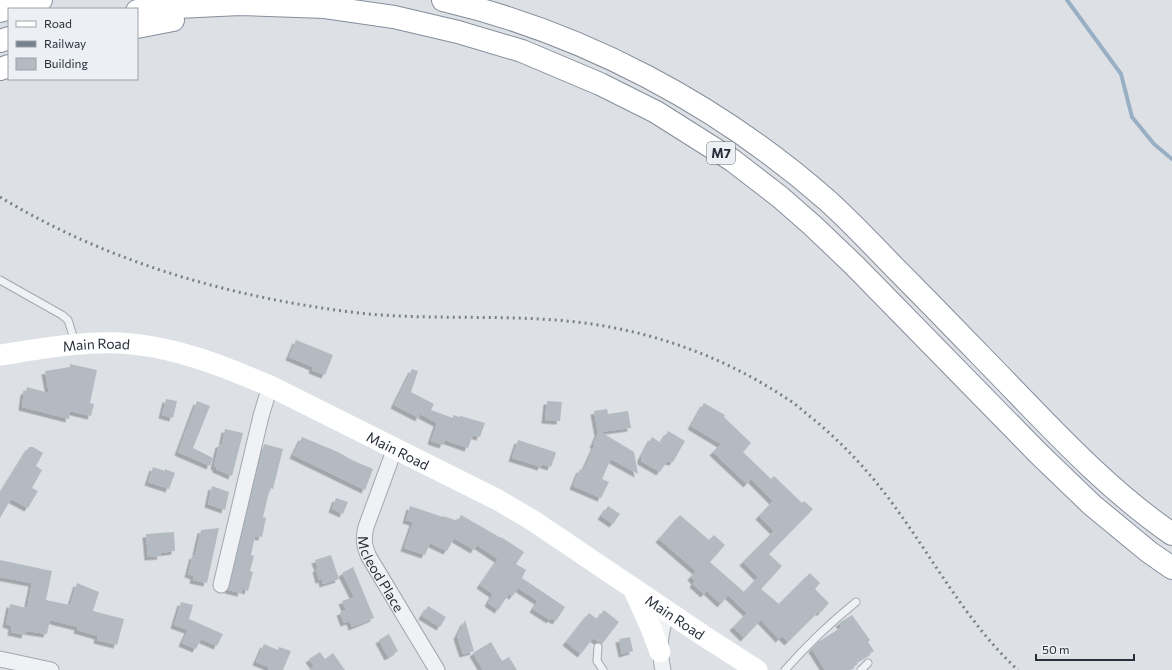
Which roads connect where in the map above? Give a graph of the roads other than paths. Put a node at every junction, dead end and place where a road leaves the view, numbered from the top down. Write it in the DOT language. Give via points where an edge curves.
graph roads {
  1 [pos="41,0"];
  2 [pos="443,0"];
  3 [pos="325,7"];
  4 [pos="11,8"];
  5 [pos="138,11"];
  6 [pos="138,27"];
  7 [pos="0,280"];
  8 [pos="75,345"];
  9 [pos="0,355"];
  10 [pos="270,386"];
  11 [pos="395,448"];
  12 [pos="1172,534"];
  13 [pos="1172,568"];
  14 [pos="221,585"];
  15 [pos="633,588"];
  16 [pos="856,602"];
  17 [pos="667,611"];
  18 [pos="598,647"];
  19 [pos="0,659"];
  20 [pos="661,661"];
  21 [pos="868,663"];
  22 [pos="51,670"];
  23 [pos="437,670"];
  24 [pos="603,670"];
  25 [pos="757,670"];
  26 [pos="785,670"];
  27 [pos="862,670"];
  1 -- 4 [label="highway"];
  2 -- 12 [label="highway, M7" via="513,19 579,44 633,69 706,111 774,157 828,202 874,247 1078,455 1123,496"];
  3 -- 5 [label="highway, M7" via="240,4"];
  3 -- 6 [label="highway" via="182,20"];
  3 -- 13 [label="highway, M7" via="458,32 522,51 600,84 656,112 732,160 780,196 854,265 1092,505"];
  7 -- 8 [label="lane" via="68,320"];
  8 -- 9 [label="main road, Main Road"];
  8 -- 10 [label="main road, Main Road" via="122,343 180,352"];
  10 -- 11 [label="main road, Main Road"];
  10 -- 14 [label="street"];
  11 -- 15 [label="main road, Main Road" via="498,500"];
  11 -- 23 [label="street, Mcleod Place" via="366,527 365,547"];
  15 -- 17 [label="main road, Main Road"];
  15 -- 20 [label="main road" via="651,628"];
  16 -- 26 [label="lane" via="812,640"];
  17 -- 20 [label="street" via="660,638"];
  17 -- 25 [label="main road, Main Road"];
  18 -- 24 [label="lane" via="597,661"];
  19 -- 22 [label="street"];
  21 -- 27 [label="lane"];
}
